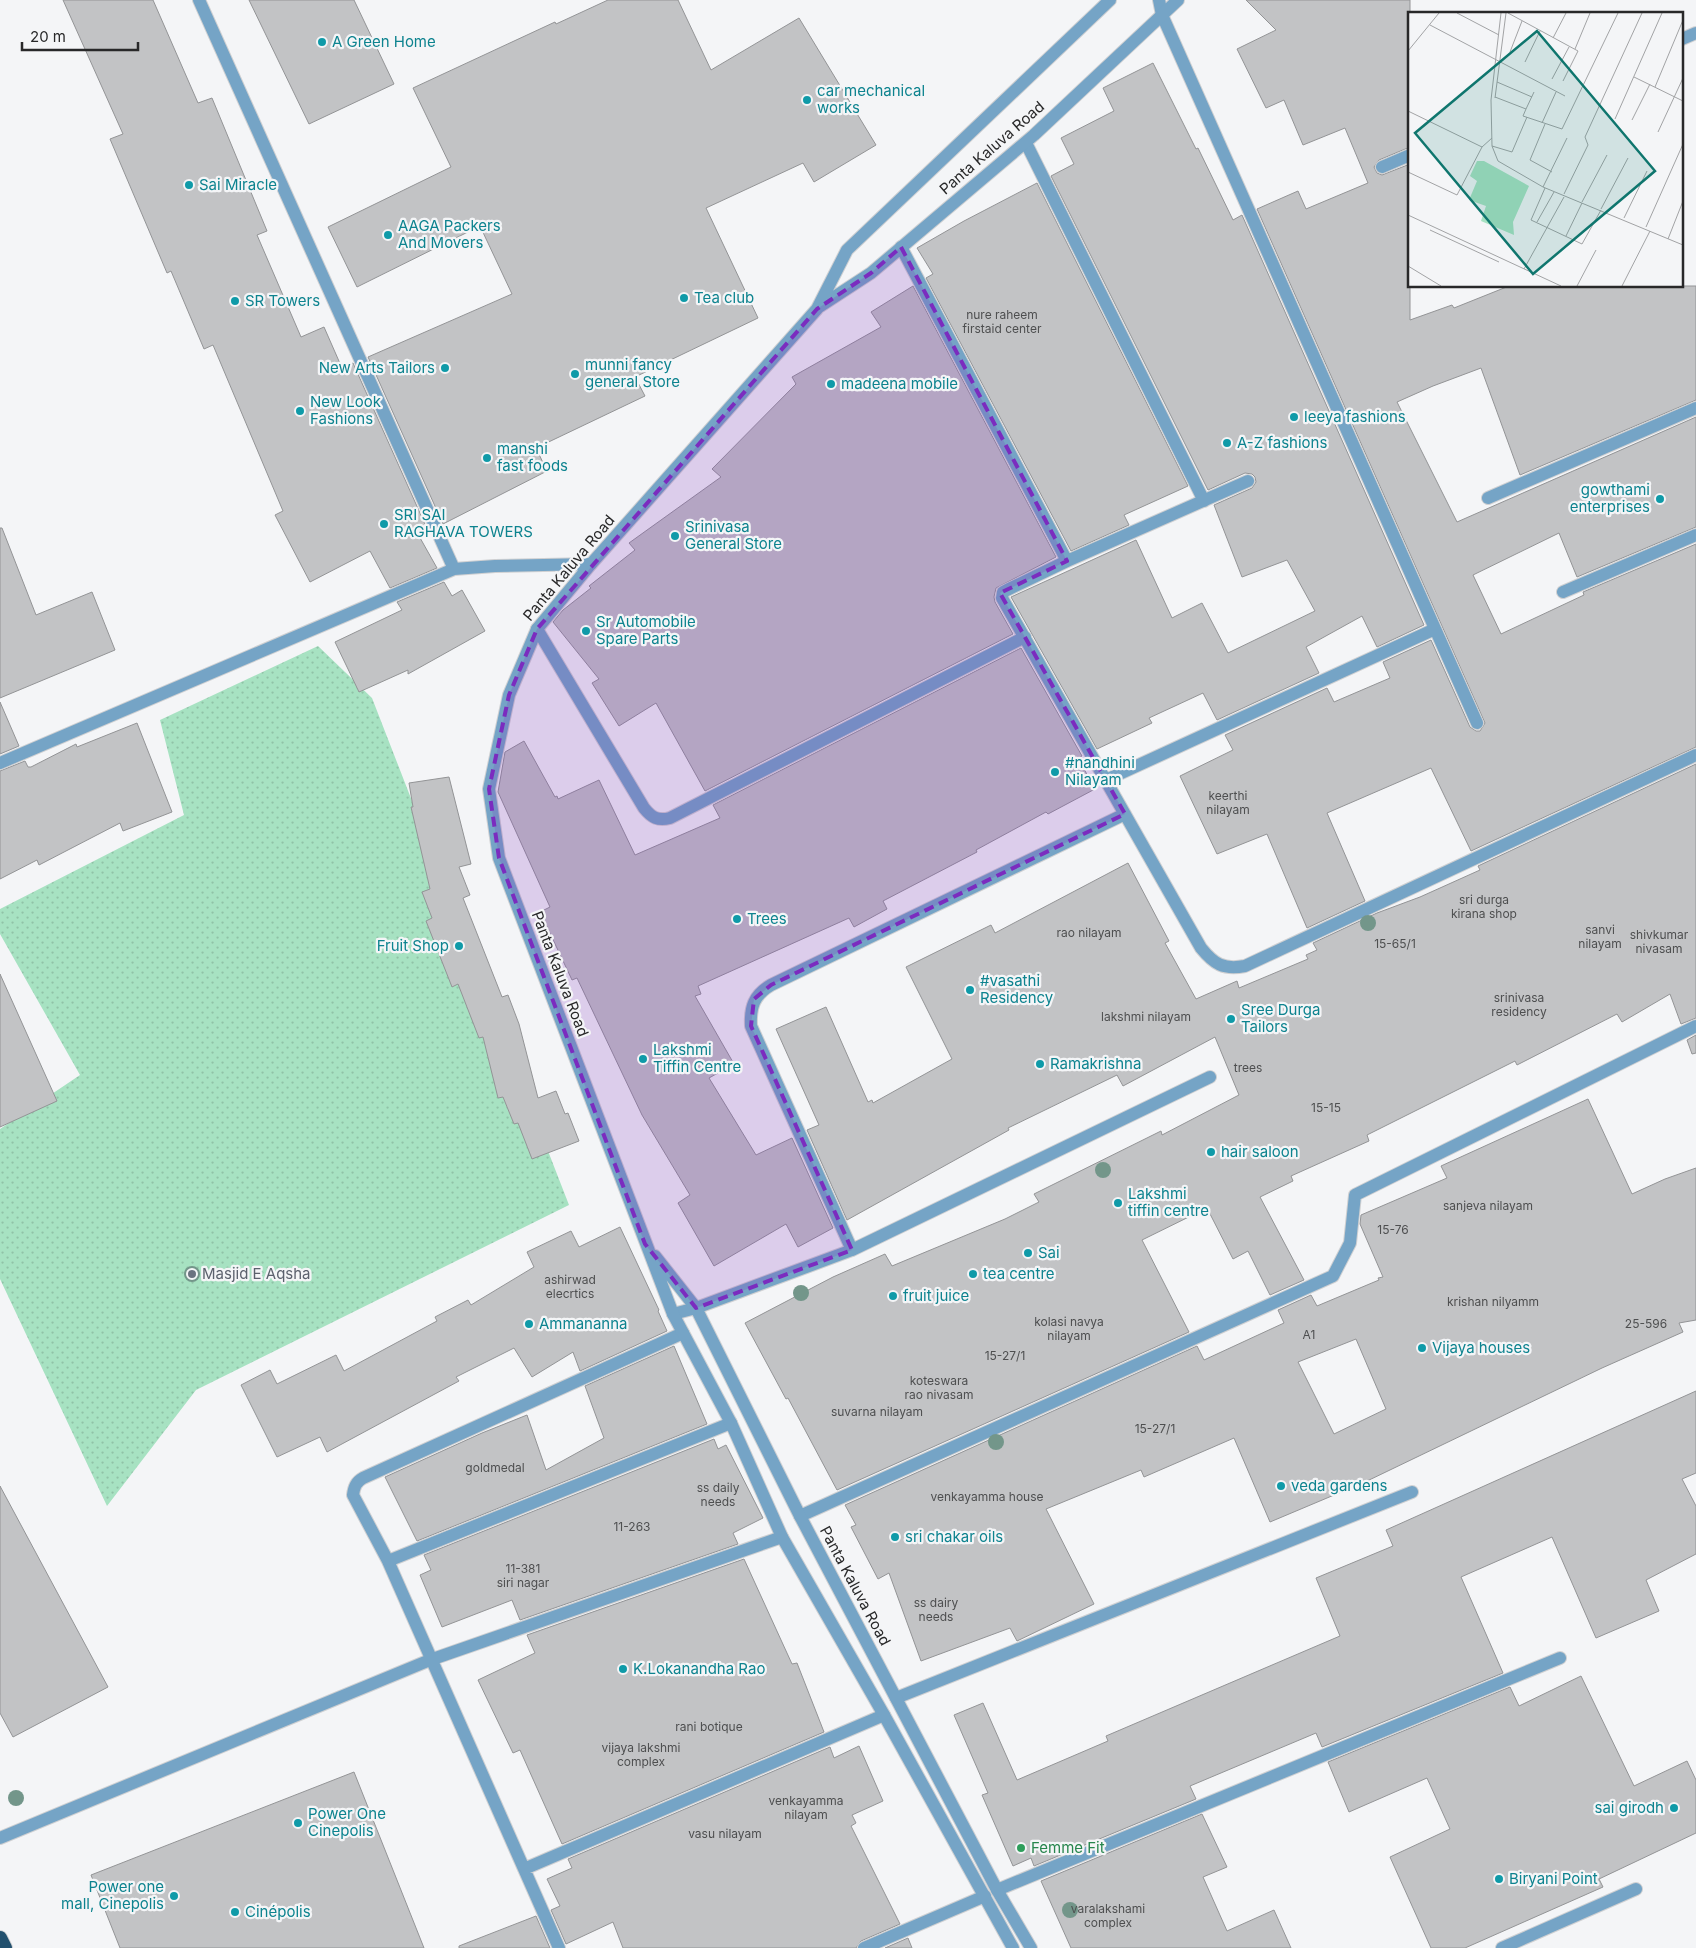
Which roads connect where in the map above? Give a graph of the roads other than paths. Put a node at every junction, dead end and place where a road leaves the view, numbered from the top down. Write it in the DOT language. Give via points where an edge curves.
graph roads {
  1 [pos="199,0"];
  2 [pos="1110,0"];
  3 [pos="1158,0"];
  4 [pos="1178,0"];
  5 [pos="1162,15"];
  6 [pos="1696,33"];
  7 [pos="1684,38"];
  8 [pos="1026,143"];
  9 [pos="1408,156"];
  10 [pos="1382,167"];
  11 [pos="901,247"];
  12 [pos="817,309"];
  13 [pos="1696,408"];
  14 [pos="1248,481"];
  15 [pos="1488,498"];
  16 [pos="1204,501"];
  17 [pos="1696,534"];
  18 [pos="1067,561"];
  19 [pos="591,564"];
  20 [pos="454,569"];
  21 [pos="1563,592"];
  22 [pos="537,629"];
  23 [pos="1435,629"];
  24 [pos="1024,637"];
  25 [pos="1476,723"];
  26 [pos="1696,755"];
  27 [pos="0,763"];
  28 [pos="1106,780"];
  29 [pos="1125,814"];
  30 [pos="1696,1026"];
  31 [pos="1210,1077"];
  32 [pos="645,1244"];
  33 [pos="852,1250"];
  34 [pos="696,1308"];
  35 [pos="673,1314"];
  36 [pos="683,1333"];
  37 [pos="731,1423"];
  38 [pos="1412,1492"];
  39 [pos="800,1516"];
  40 [pos="782,1537"];
  41 [pos="388,1561"];
  42 [pos="1560,1658"];
  43 [pos="430,1660"];
  44 [pos="896,1698"];
  45 [pos="884,1715"];
  46 [pos="0,1838"];
  47 [pos="524,1869"];
  48 [pos="1636,1889"];
  49 [pos="997,1890"];
  50 [pos="985,1896"];
  51 [pos="0,1938"];
  52 [pos="5,1948"];
  53 [pos="560,1948"];
  54 [pos="864,1948"];
  55 [pos="1013,1948"];
  56 [pos="1031,1948"];
  57 [pos="1502,1948"];
  1 -- 20 [label="street"];
  2 -- 12 [label="street, Panta Kaluva Road" via="847,250"];
  3 -- 5 [label="street"];
  4 -- 5 [label="street, Panta Kaluva Road"];
  5 -- 8 [label="street, Panta Kaluva Road"];
  5 -- 23 [label="street"];
  6 -- 7 [label="street"];
  8 -- 11 [label="street, Panta Kaluva Road"];
  8 -- 16 [label="street"];
  9 -- 10 [label="street"];
  11 -- 12 [label="street, Panta Kaluva Road" via="871,273"];
  11 -- 18 [label="street"];
  12 -- 19 [label="street, Panta Kaluva Road"];
  13 -- 15 [label="street"];
  14 -- 16 [label="street"];
  16 -- 18 [label="street"];
  17 -- 21 [label="street"];
  18 -- 24 [label="street" via="1003,592 1002,598"];
  19 -- 20 [label="street"];
  19 -- 22 [label="street, Panta Kaluva Road"];
  20 -- 27 [label="street"];
  22 -- 24 [label="street" via="644,808 662,820"];
  22 -- 32 [label="street, Panta Kaluva Road" via="509,695 489,789 499,858"];
  23 -- 25 [label="street"];
  23 -- 28 [label="street"];
  24 -- 28 [label="street"];
  26 -- 29 [label="street" via="1244,966 1232,968 1221,966 1200,948"];
  28 -- 29 [label="street"];
  29 -- 33 [label="street" via="780,981 762,990 754,999 750,1012 751,1026"];
  30 -- 39 [label="street" via="1355,1195 1350,1243 1333,1276"];
  31 -- 33 [label="street"];
  32 -- 34 [label="street, Panta Kaluva Road"];
  32 -- 35 [label="street, Panta Kaluva Road"];
  33 -- 34 [label="street"];
  34 -- 35 [label="street"];
  34 -- 39 [label="street, Panta Kaluva Road"];
  35 -- 36 [label="street, Panta Kaluva Road"];
  36 -- 37 [label="street, Panta Kaluva Road"];
  36 -- 41 [label="street" via="358,1481 353,1495"];
  37 -- 40 [label="street, Panta Kaluva Road"];
  37 -- 41 [label="street"];
  38 -- 44 [label="street"];
  39 -- 44 [label="street, Panta Kaluva Road"];
  40 -- 43 [label="street"];
  40 -- 45 [label="street, Panta Kaluva Road"];
  41 -- 43 [label="street"];
  42 -- 49 [label="street"];
  43 -- 46 [label="street"];
  43 -- 47 [label="street"];
  44 -- 49 [label="street, Panta Kaluva Road"];
  45 -- 47 [label="street"];
  45 -- 50 [label="street, Panta Kaluva Road"];
  47 -- 53 [label="street"];
  48 -- 57 [label="street"];
  49 -- 56 [label="street, Panta Kaluva Road"];
  50 -- 54 [label="street"];
  50 -- 55 [label="street, Panta Kaluva Road"];
  51 -- 52 [label="highway"];
}
